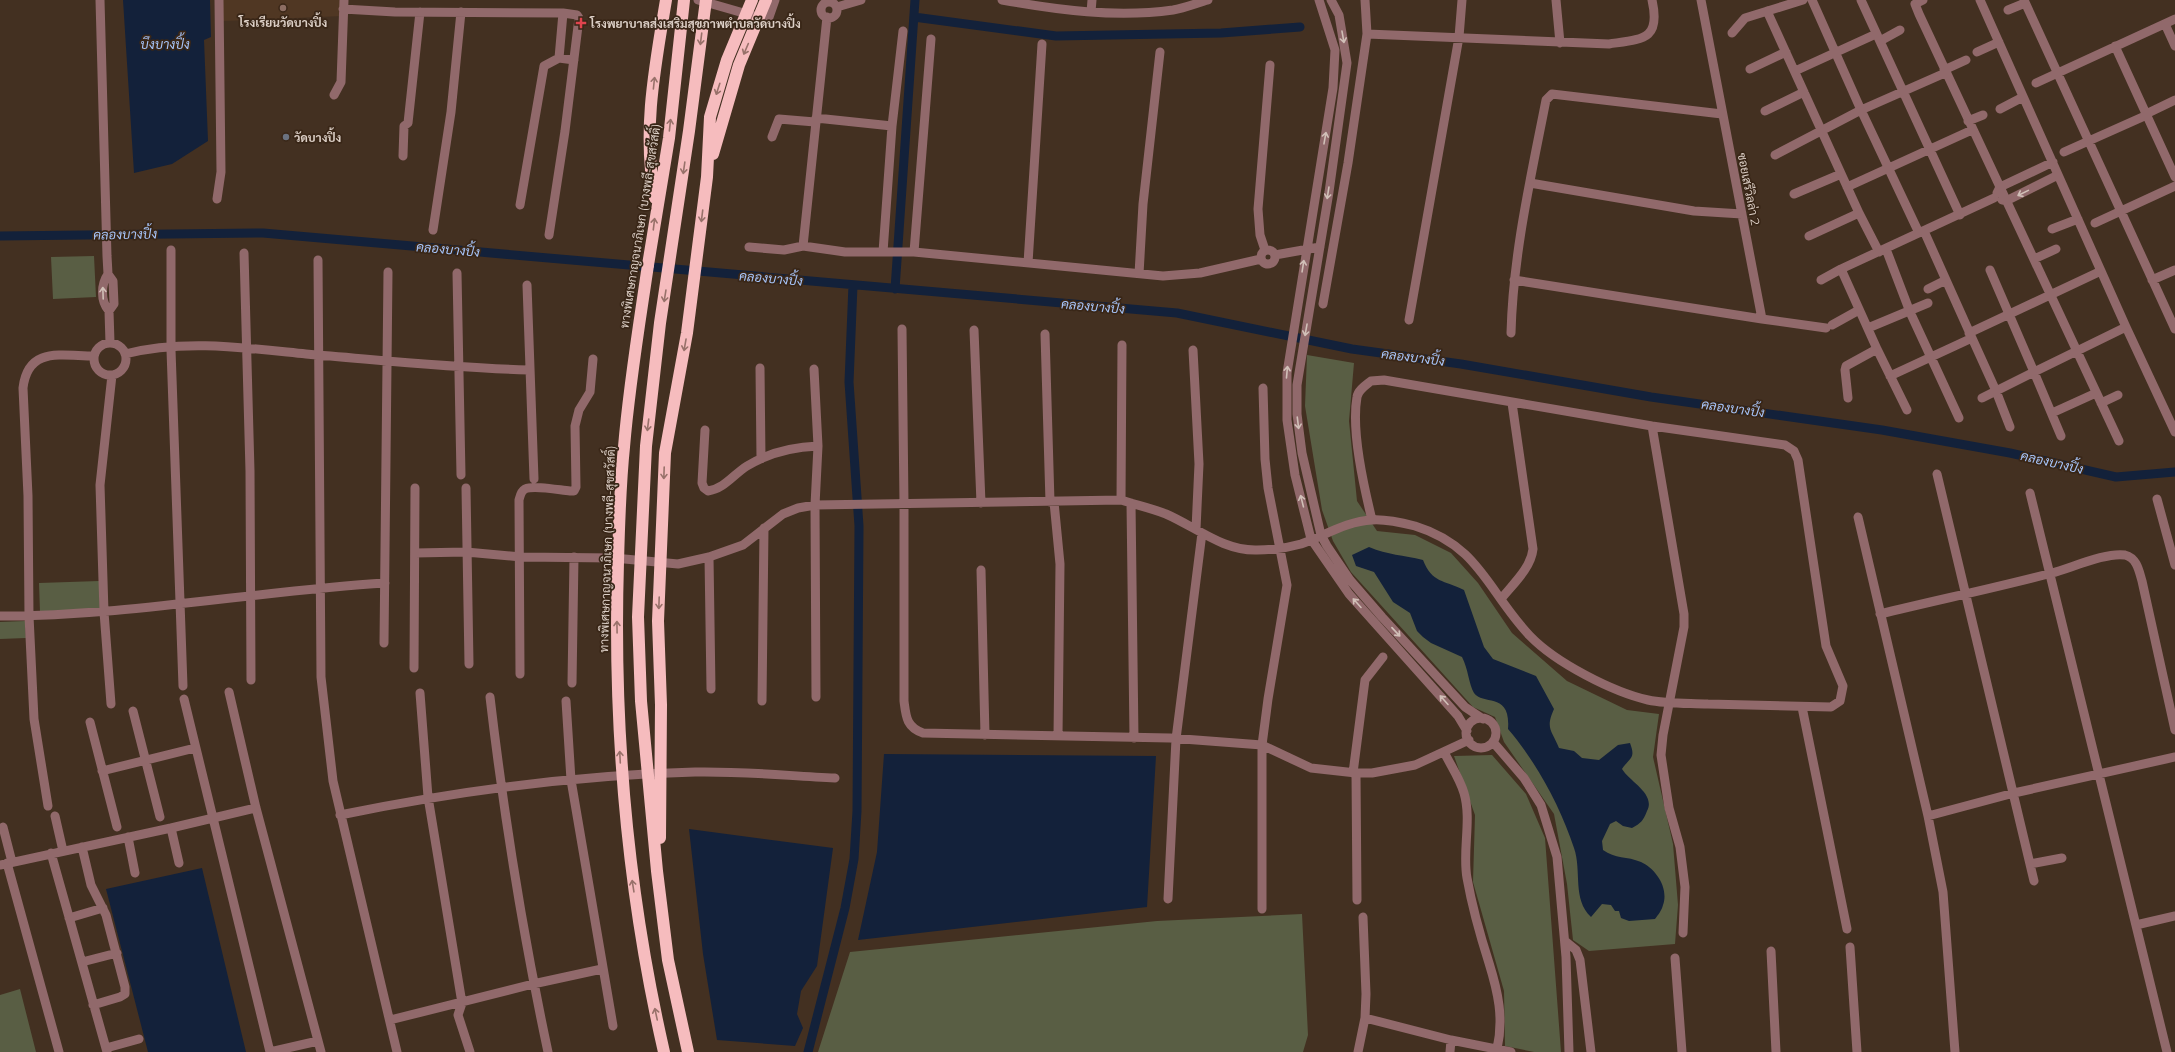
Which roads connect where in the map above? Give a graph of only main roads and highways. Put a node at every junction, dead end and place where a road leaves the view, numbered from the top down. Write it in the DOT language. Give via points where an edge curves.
graph roads {
  1 [pos="666,0"];
  2 [pos="684,0"];
  3 [pos="706,0"];
  4 [pos="752,0"];
  5 [pos="766,0"];
  6 [pos="707,177"];
  7 [pos="656,205"];
  8 [pos="656,871"];
  9 [pos="664,1052"];
  10 [pos="688,1052"];
  7 -- 1 [label="highway, one-way" via="648,140 656,59"];
  7 -- 2 [label="highway, ทางพิเศษกาญจนาภิเษก (บางพลี-สุขสวัสดิ์), one-way" via="669,138"];
  3 -- 8 [label="highway, one-way, bridge" via="660,323 646,446 638,617 641,701"];
  4 -- 6 [label="highway, one-way, bridge" via="728,60 710,117"];
  5 -- 6 [label="highway, one-way, bridge" via="739,65"];
  6 -- 8 [label="highway, one-way, bridge" via="687,333 665,453 658,621 660,847"];
  9 -- 7 [label="highway, ทางพิเศษกาญจนาภิเษก (บางพลี-สุขสวัสดิ์), one-way, bridge" via="645,964 632,875 621,770 616,614 624,447"];
  8 -- 10 [label="highway, bridge" via="668,960"];
}
